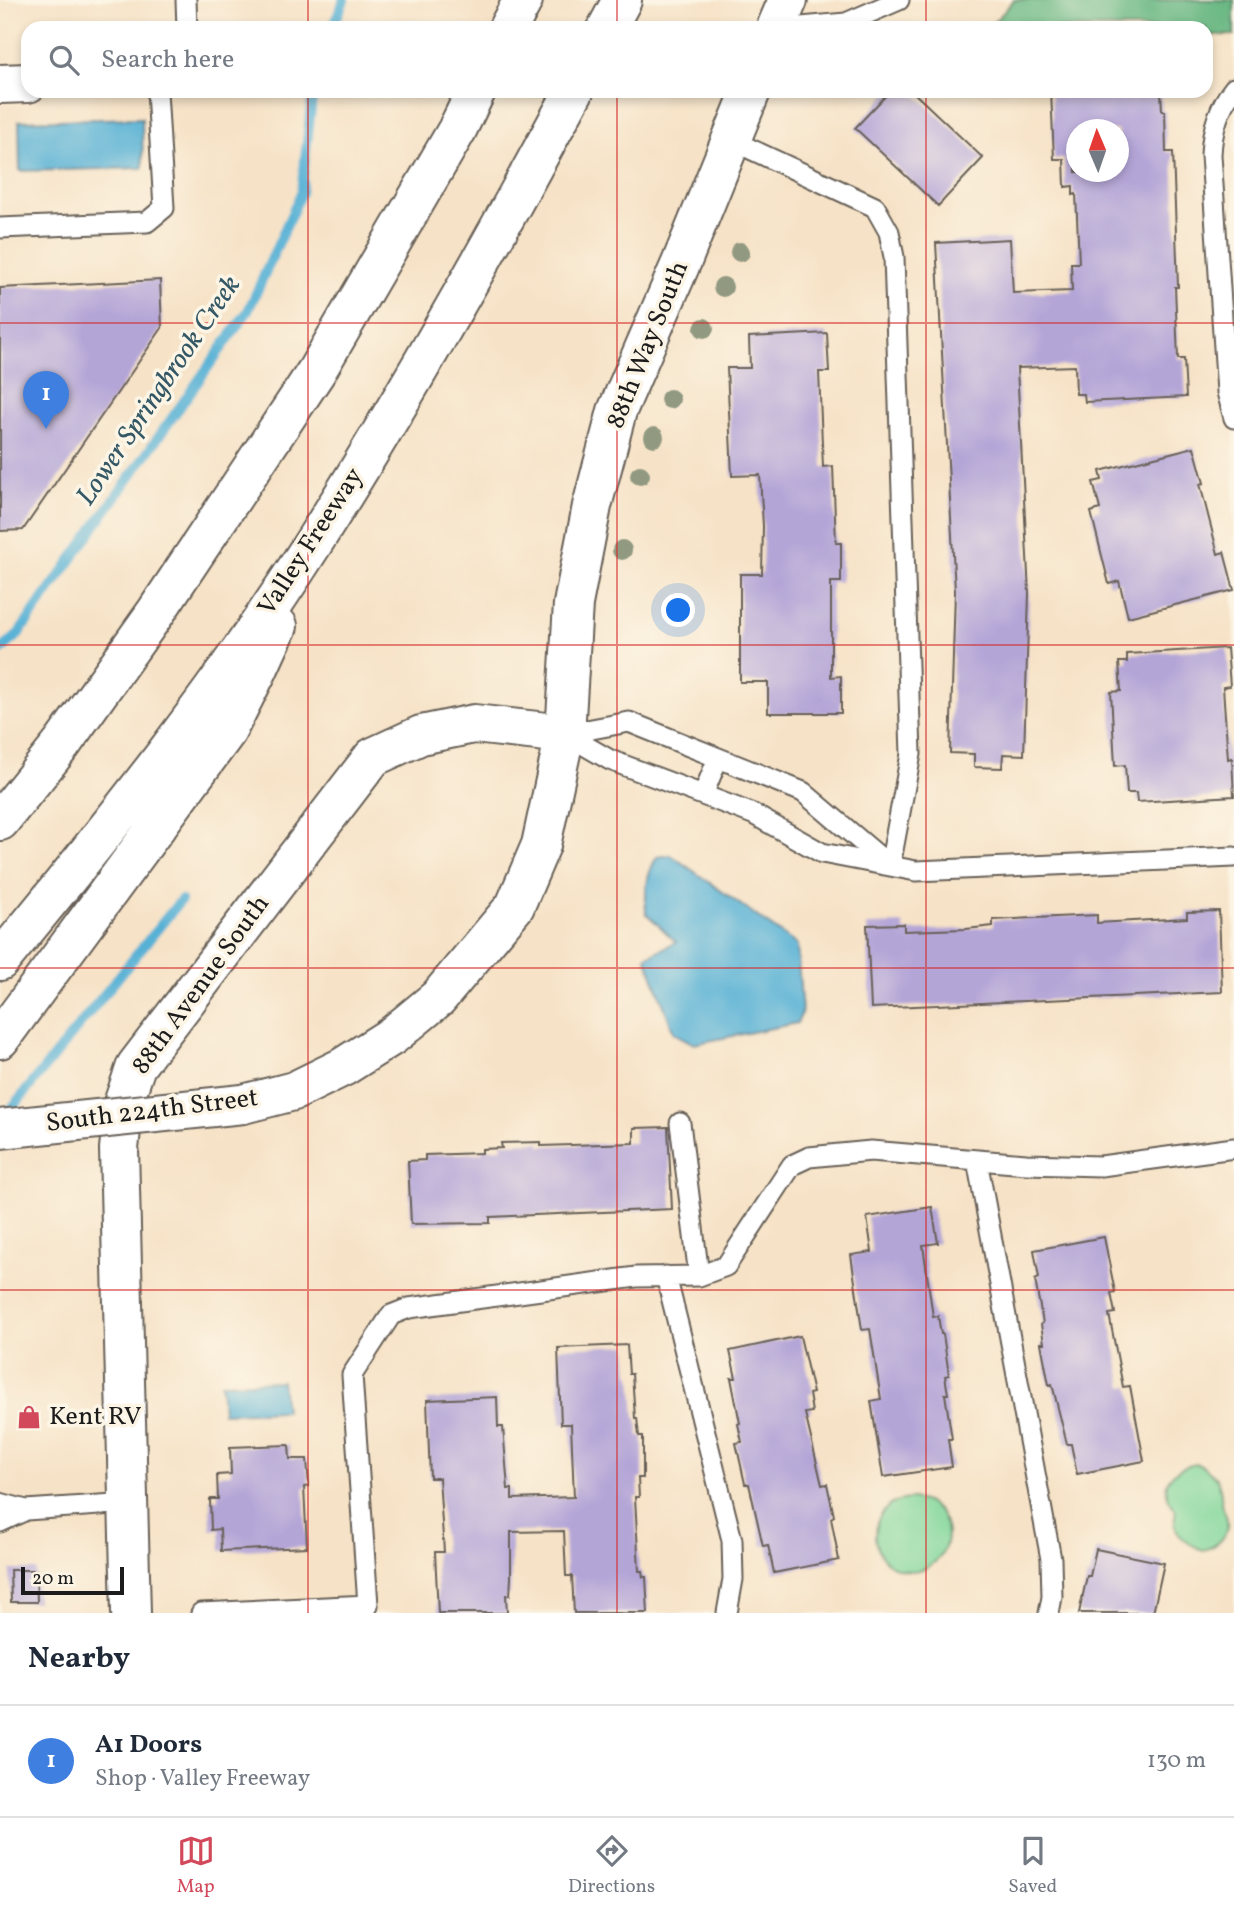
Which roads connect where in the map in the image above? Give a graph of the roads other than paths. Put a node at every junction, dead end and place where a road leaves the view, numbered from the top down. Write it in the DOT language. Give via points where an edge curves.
graph roads {
  1 [pos="186,0"];
  2 [pos="523,0"];
  3 [pos="622,0"];
  4 [pos="788,0"];
  5 [pos="900,0"];
  6 [pos="187,21"];
  7 [pos="512,21"];
  8 [pos="611,21"];
  9 [pos="779,21"];
  10 [pos="851,21"];
  11 [pos="21,83"];
  12 [pos="0,84"];
  13 [pos="1234,88"];
  14 [pos="157,98"];
  15 [pos="473,98"];
  16 [pos="570,98"];
  17 [pos="748,98"];
  18 [pos="731,140"];
  19 [pos="0,229"];
  20 [pos="1234,418"];
  21 [pos="316,538"];
  22 [pos="565,734"];
  23 [pos="718,758"];
  24 [pos="703,795"];
  25 [pos="4,815"];
  26 [pos="1234,857"];
  27 [pos="890,866"];
  28 [pos="0,961"];
  29 [pos="0,1039"];
  30 [pos="680,1123"];
  31 [pos="0,1129"];
  32 [pos="1234,1148"];
  33 [pos="976,1160"];
  34 [pos="666,1276"];
  35 [pos="699,1276"];
  36 [pos="0,1503"];
  37 [pos="129,1503"];
  38 [pos="26,1510"];
  39 [pos="0,1522"];
  40 [pos="367,1609"];
  41 [pos="131,1613"];
  42 [pos="201,1613"];
  43 [pos="727,1613"];
  44 [pos="1049,1613"];
  1 -- 6 [label="lane"];
  2 -- 7 [label="main road"];
  3 -- 8 [label="main road"];
  4 -- 9 [label="main road"];
  5 -- 10 [label="lane"];
  11 -- 12 [label="main road"];
  13 -- 20 [label="lane" via="1217,116 1211,155 1227,392"];
  14 -- 19 [label="lane" via="164,208 147,222"];
  15 -- 25 [label="main road" via="316,372 156,612 62,744"];
  16 -- 21 [label="main road, Valley Freeway" via="485,257"];
  17 -- 18 [label="main road, 88th Way South"];
  18 -- 22 [label="main road, 88th Way South" via="617,411 573,604"];
  18 -- 27 [label="lane" via="875,207 889,232 894,257 911,754"];
  21 -- 28 [label="main road, Valley Freeway" via="200,706 90,852"];
  21 -- 29 [label="main road" via="226,731"];
  22 -- 23 [label="lane" via="629,722"];
  22 -- 24 [label="lane" via="610,760"];
  22 -- 31 [label="main road, South 224th Street, bridge" via="541,845 515,906 439,998 392,1036 294,1091 243,1104"];
  22 -- 37 [label="main road, 88th Avenue South" via="474,724 421,735 373,757 136,1066 124,1101 120,1149"];
  23 -- 24 [label="lane"];
  23 -- 27 [label="lane" via="803,792"];
  24 -- 27 [label="lane" via="753,814 822,853"];
  26 -- 27 [label="lane" via="916,871"];
  30 -- 35 [label="lane"];
  32 -- 33 [label="lane" via="1101,1166"];
  33 -- 35 [label="lane" via="871,1151 809,1157 792,1165 726,1266"];
  33 -- 44 [label="lane" via="1051,1559"];
  34 -- 35 [label="lane"];
  34 -- 40 [label="lane" via="409,1308 391,1315 352,1376"];
  34 -- 43 [label="lane" via="732,1540 733,1579"];
  36 -- 38 [label="lane"];
  37 -- 38 [label="lane"];
  37 -- 41 [label="main road, 88th Avenue South"];
  38 -- 39 [label="lane"];
  40 -- 42 [label="lane"];
}
